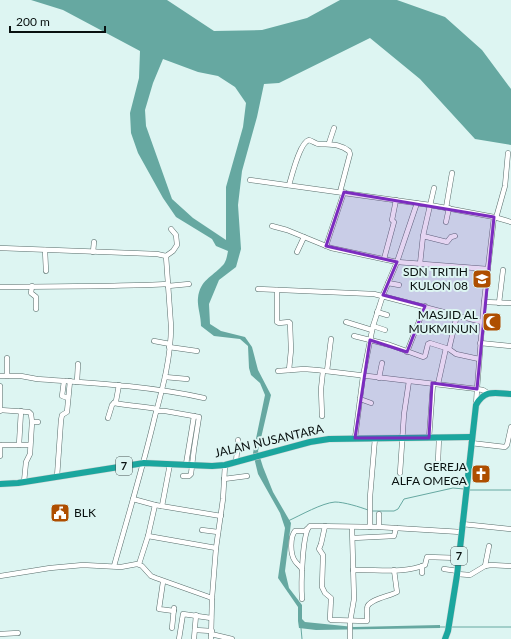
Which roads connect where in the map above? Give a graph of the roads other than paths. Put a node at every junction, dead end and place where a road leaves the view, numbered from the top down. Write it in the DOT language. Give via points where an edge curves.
graph roads {
  1 [pos="334,128"];
  2 [pos="329,143"];
  3 [pos="508,153"];
  4 [pos="452,173"];
  5 [pos="250,180"];
  6 [pos="289,185"];
  7 [pos="434,188"];
  8 [pos="342,192"];
  9 [pos="396,200"];
  10 [pos="417,203"];
  11 [pos="430,204"];
  12 [pos="447,208"];
  13 [pos="495,217"];
  14 [pos="446,222"];
  15 [pos="511,222"];
  16 [pos="272,226"];
  17 [pos="171,229"];
  18 [pos="423,236"];
  19 [pos="455,236"];
  20 [pos="304,237"];
  21 [pos="94,242"];
  22 [pos="326,246"];
  23 [pos="0,248"];
  24 [pos="45,250"];
  25 [pos="93,252"];
  26 [pos="297,252"];
  27 [pos="166,256"];
  28 [pos="384,259"];
  29 [pos="397,262"];
  30 [pos="420,264"];
  31 [pos="488,269"];
  32 [pos="46,270"];
  33 [pos="503,270"];
  34 [pos="388,283"];
  35 [pos="189,284"];
  36 [pos="168,285"];
  37 [pos="400,285"];
  38 [pos="32,286"];
  39 [pos="0,287"];
  40 [pos="258,289"];
  41 [pos="277,290"];
  42 [pos="383,295"];
  43 [pos="484,302"];
  44 [pos="499,303"];
  45 [pos="511,303"];
  46 [pos="425,306"];
  47 [pos="36,308"];
  48 [pos="377,312"];
  49 [pos="387,315"];
  50 [pos="457,315"];
  51 [pos="346,322"];
  52 [pos="482,322"];
  53 [pos="373,328"];
  54 [pos="385,330"];
  55 [pos="354,336"];
  56 [pos="331,339"];
  57 [pos="370,340"];
  58 [pos="154,341"];
  59 [pos="480,343"];
  60 [pos="170,345"];
  61 [pos="511,346"];
  62 [pos="448,349"];
  63 [pos="197,351"];
  64 [pos="407,352"];
  65 [pos="7,358"];
  66 [pos="479,359"];
  67 [pos="382,363"];
  68 [pos="78,364"];
  69 [pos="289,370"];
  70 [pos="278,371"];
  71 [pos="325,371"];
  72 [pos="0,376"];
  73 [pos="7,376"];
  74 [pos="363,376"];
  75 [pos="165,378"];
  76 [pos="379,378"];
  77 [pos="187,379"];
  78 [pos="64,381"];
  79 [pos="409,381"];
  80 [pos="70,382"];
  81 [pos="77,382"];
  82 [pos="435,384"];
  83 [pos="119,385"];
  84 [pos="0,386"];
  85 [pos="477,389"];
  86 [pos="162,390"];
  87 [pos="488,393"];
  88 [pos="511,394"];
  89 [pos="68,398"];
  90 [pos="204,398"];
  91 [pos="360,399"];
  92 [pos="371,402"];
  93 [pos="114,403"];
  94 [pos="476,405"];
  95 [pos="0,410"];
  96 [pos="157,410"];
  97 [pos="21,411"];
  98 [pos="322,416"];
  99 [pos="108,418"];
  100 [pos="32,422"];
  101 [pos="38,422"];
  102 [pos="511,427"];
  103 [pos="439,437"];
  104 [pos="355,438"];
  105 [pos="375,438"];
  106 [pos="402,438"];
  107 [pos="429,438"];
  108 [pos="238,440"];
  109 [pos="472,440"];
  110 [pos="0,445"];
  111 [pos="20,445"];
  112 [pos="30,445"];
  113 [pos="0,456"];
  114 [pos="236,462"];
  115 [pos="438,462"];
  116 [pos="144,463"];
  117 [pos="170,464"];
  118 [pos="189,464"];
  119 [pos="224,465"];
  120 [pos="400,473"];
  121 [pos="183,476"];
  122 [pos="247,476"];
  123 [pos="57,477"];
  124 [pos="224,479"];
  125 [pos="24,482"];
  126 [pos="0,484"];
  127 [pos="133,499"];
  128 [pos="155,505"];
  129 [pos="162,506"];
  130 [pos="378,514"];
  131 [pos="221,516"];
  132 [pos="462,524"];
  133 [pos="325,526"];
  134 [pos="370,527"];
  135 [pos="379,527"];
  136 [pos="352,528"];
  137 [pos="396,528"];
  138 [pos="307,529"];
  139 [pos="511,529"];
  140 [pos="202,530"];
  141 [pos="218,532"];
  142 [pos="462,532"];
  143 [pos="148,536"];
  144 [pos="353,540"];
  145 [pos="346,541"];
  146 [pos="489,546"];
  147 [pos="216,548"];
  148 [pos="459,558"];
  149 [pos="139,564"];
  150 [pos="114,566"];
  151 [pos="422,566"];
  152 [pos="485,566"];
  153 [pos="511,566"];
  154 [pos="302,569"];
  155 [pos="444,569"];
  156 [pos="353,570"];
  157 [pos="394,570"];
  158 [pos="458,572"];
  159 [pos="422,573"];
  160 [pos="0,576"];
  161 [pos="163,582"];
  162 [pos="212,598"];
  163 [pos="302,599"];
  164 [pos="174,611"];
  165 [pos="196,615"];
  166 [pos="182,616"];
  167 [pos="211,618"];
  168 [pos="350,621"];
  169 [pos="172,628"];
  170 [pos="195,630"];
  171 [pos="18,633"];
  172 [pos="0,634"];
  173 [pos="211,635"];
  174 [pos="179,639"];
  175 [pos="194,639"];
  176 [pos="232,639"];
  177 [pos="350,639"];
  178 [pos="445,639"];
  1 -- 2 [label="street"];
  2 -- 6 [label="street" via="317,144 306,141"];
  2 -- 8 [label="street" via="347,149 350,153"];
  3 -- 13 [label="street" via="504,186"];
  4 -- 12 [label="street"];
  5 -- 6 [label="street"];
  6 -- 8 [label="street"];
  7 -- 11 [label="street"];
  8 -- 9 [label="street"];
  8 -- 22 [label="street"];
  9 -- 10 [label="street"];
  9 -- 28 [label="street" via="392,220 394,222"];
  10 -- 11 [label="street"];
  10 -- 29 [label="street"];
  11 -- 12 [label="street"];
  11 -- 18 [label="street"];
  12 -- 13 [label="street"];
  12 -- 14 [label="street"];
  13 -- 15 [label="street"];
  13 -- 31 [label="street"];
  16 -- 20 [label="street"];
  17 -- 27 [label="street" via="176,235 177,245"];
  18 -- 19 [label="street" via="447,242"];
  18 -- 30 [label="street"];
  20 -- 22 [label="street"];
  20 -- 26 [label="street"];
  21 -- 25 [label="street"];
  22 -- 28 [label="street"];
  23 -- 24 [label="street"];
  24 -- 25 [label="street"];
  24 -- 32 [label="street"];
  25 -- 27 [label="street"];
  27 -- 36 [label="street"];
  28 -- 29 [label="street"];
  29 -- 30 [label="street"];
  29 -- 34 [label="street"];
  30 -- 31 [label="street"];
  31 -- 43 [label="street"];
  33 -- 44 [label="street"];
  34 -- 37 [label="street"];
  34 -- 42 [label="street"];
  35 -- 36 [label="street"];
  36 -- 38 [label="street"];
  36 -- 60 [label="street"];
  38 -- 39 [label="street"];
  38 -- 47 [label="street" via="31,293 36,297"];
  40 -- 41 [label="street"];
  41 -- 42 [label="street"];
  41 -- 69 [label="street" via="277,322 290,323"];
  42 -- 46 [label="street"];
  42 -- 48 [label="street"];
  43 -- 44 [label="street"];
  43 -- 52 [label="street"];
  44 -- 45 [label="street"];
  46 -- 50 [label="street"];
  46 -- 64 [label="street"];
  48 -- 49 [label="street"];
  48 -- 53 [label="street"];
  50 -- 52 [label="street"];
  50 -- 62 [label="street"];
  51 -- 53 [label="street"];
  52 -- 59 [label="street"];
  53 -- 54 [label="street"];
  53 -- 57 [label="street"];
  55 -- 57 [label="street"];
  56 -- 71 [label="street"];
  57 -- 64 [label="street"];
  57 -- 74 [label="street"];
  58 -- 60 [label="street"];
  59 -- 61 [label="street"];
  59 -- 66 [label="street"];
  60 -- 63 [label="street"];
  60 -- 75 [label="street"];
  62 -- 64 [label="street" via="429,344 424,357"];
  62 -- 66 [label="street" via="456,354"];
  62 -- 82 [label="street"];
  65 -- 73 [label="street"];
  66 -- 85 [label="street"];
  67 -- 76 [label="street"];
  68 -- 81 [label="street"];
  69 -- 70 [label="street"];
  69 -- 71 [label="street"];
  71 -- 74 [label="street"];
  71 -- 98 [label="street" via="321,389"];
  72 -- 73 [label="street"];
  73 -- 78 [label="street"];
  74 -- 76 [label="street"];
  74 -- 91 [label="street"];
  75 -- 77 [label="street"];
  75 -- 86 [label="street"];
  76 -- 79 [label="street"];
  78 -- 80 [label="street"];
  78 -- 89 [label="street" via="62,396"];
  79 -- 82 [label="street"];
  79 -- 106 [label="street"];
  80 -- 81 [label="street"];
  80 -- 89 [label="street"];
  81 -- 83 [label="street"];
  82 -- 85 [label="street"];
  82 -- 107 [label="street"];
  83 -- 86 [label="street"];
  83 -- 93 [label="street"];
  84 -- 95 [label="street"];
  85 -- 87 [label="street"];
  85 -- 94 [label="street"];
  86 -- 90 [label="street"];
  86 -- 96 [label="street"];
  87 -- 88 [label="highway"];
  87 -- 94 [label="highway" via="480,398"];
  89 -- 123 [label="street" via="66,413 62,415 61,420"];
  91 -- 92 [label="street"];
  91 -- 104 [label="street"];
  93 -- 96 [label="street"];
  93 -- 99 [label="street"];
  94 -- 109 [label="highway, 7"];
  95 -- 97 [label="street"];
  96 -- 116 [label="street"];
  96 -- 118 [label="street" via="194,416"];
  97 -- 100 [label="street" via="30,413"];
  97 -- 111 [label="street"];
  100 -- 101 [label="street"];
  100 -- 112 [label="street"];
  102 -- 109 [label="street" via="505,447"];
  103 -- 107 [label="highway, JALAN NUSANTARA / 7"];
  103 -- 109 [label="highway, JALAN NUSANTARA / 7"];
  103 -- 115 [label="street"];
  104 -- 105 [label="highway, JALAN NUSANTARA / 7"];
  104 -- 114 [label="highway, JALAN NUSANTARA / 7" via="310,442"];
  105 -- 106 [label="highway, JALAN NUSANTARA / 7"];
  105 -- 134 [label="street"];
  106 -- 107 [label="highway, JALAN NUSANTARA / 7"];
  106 -- 120 [label="street"];
  108 -- 114 [label="street"];
  109 -- 132 [label="highway, 7"];
  110 -- 111 [label="street"];
  110 -- 113 [label="street"];
  111 -- 112 [label="street"];
  112 -- 125 [label="street"];
  114 -- 119 [label="highway, JALAN NUSANTARA / 7"];
  116 -- 117 [label="highway, JALAN NUSANTARA / 7"];
  116 -- 123 [label="highway, JALAN NUSANTARA / 7"];
  116 -- 127 [label="street"];
  117 -- 118 [label="highway, JALAN NUSANTARA / 7"];
  117 -- 129 [label="street"];
  118 -- 119 [label="highway, JALAN NUSANTARA / 7"];
  118 -- 121 [label="street" via="191,475"];
  119 -- 124 [label="street"];
  122 -- 124 [label="street"];
  123 -- 125 [label="highway, JALAN NUSANTARA / 7"];
  124 -- 131 [label="street"];
  125 -- 126 [label="highway, JALAN NUSANTARA / 7"];
  127 -- 128 [label="street"];
  127 -- 150 [label="street"];
  128 -- 129 [label="street"];
  128 -- 143 [label="street"];
  129 -- 131 [label="street"];
  130 -- 135 [label="street"];
  131 -- 141 [label="street"];
  132 -- 139 [label="street"];
  132 -- 142 [label="highway, 7"];
  133 -- 136 [label="street"];
  133 -- 138 [label="street" via="310,526"];
  133 -- 168 [label="street" via="319,548 323,555 322,587 331,598 330,619"];
  134 -- 135 [label="street"];
  134 -- 136 [label="street"];
  135 -- 137 [label="street"];
  136 -- 144 [label="street"];
  137 -- 142 [label="street"];
  137 -- 144 [label="street" via="394,536"];
  138 -- 154 [label="street"];
  138 -- 154 [label="street" via="295,531 293,535 293,556"];
  140 -- 141 [label="street"];
  141 -- 147 [label="street"];
  142 -- 148 [label="highway, 7"];
  143 -- 147 [label="street"];
  143 -- 149 [label="street"];
  144 -- 145 [label="street"];
  144 -- 156 [label="street"];
  146 -- 152 [label="street"];
  147 -- 162 [label="street"];
  148 -- 151 [label="street" via="427,557 426,564"];
  148 -- 158 [label="highway, 7"];
  149 -- 150 [label="street"];
  149 -- 161 [label="street" via="151,576"];
  150 -- 160 [label="street" via="83,565"];
  151 -- 157 [label="street"];
  151 -- 159 [label="street"];
  152 -- 153 [label="street"];
  152 -- 158 [label="street" via="470,574"];
  154 -- 163 [label="street"];
  155 -- 158 [label="street"];
  156 -- 157 [label="street"];
  156 -- 168 [label="street" via="354,606"];
  157 -- 168 [label="street" via="397,592 368,605 368,621"];
  158 -- 178 [label="highway, 7"];
  161 -- 162 [label="street"];
  161 -- 164 [label="street" via="159,609"];
  162 -- 167 [label="street"];
  164 -- 166 [label="street"];
  164 -- 169 [label="street"];
  165 -- 166 [label="street"];
  165 -- 167 [label="street"];
  165 -- 170 [label="street"];
  166 -- 174 [label="street"];
  167 -- 173 [label="street"];
  168 -- 177 [label="street"];
  170 -- 173 [label="street"];
  170 -- 175 [label="street"];
  171 -- 172 [label="street"];
  173 -- 176 [label="street"];
}
